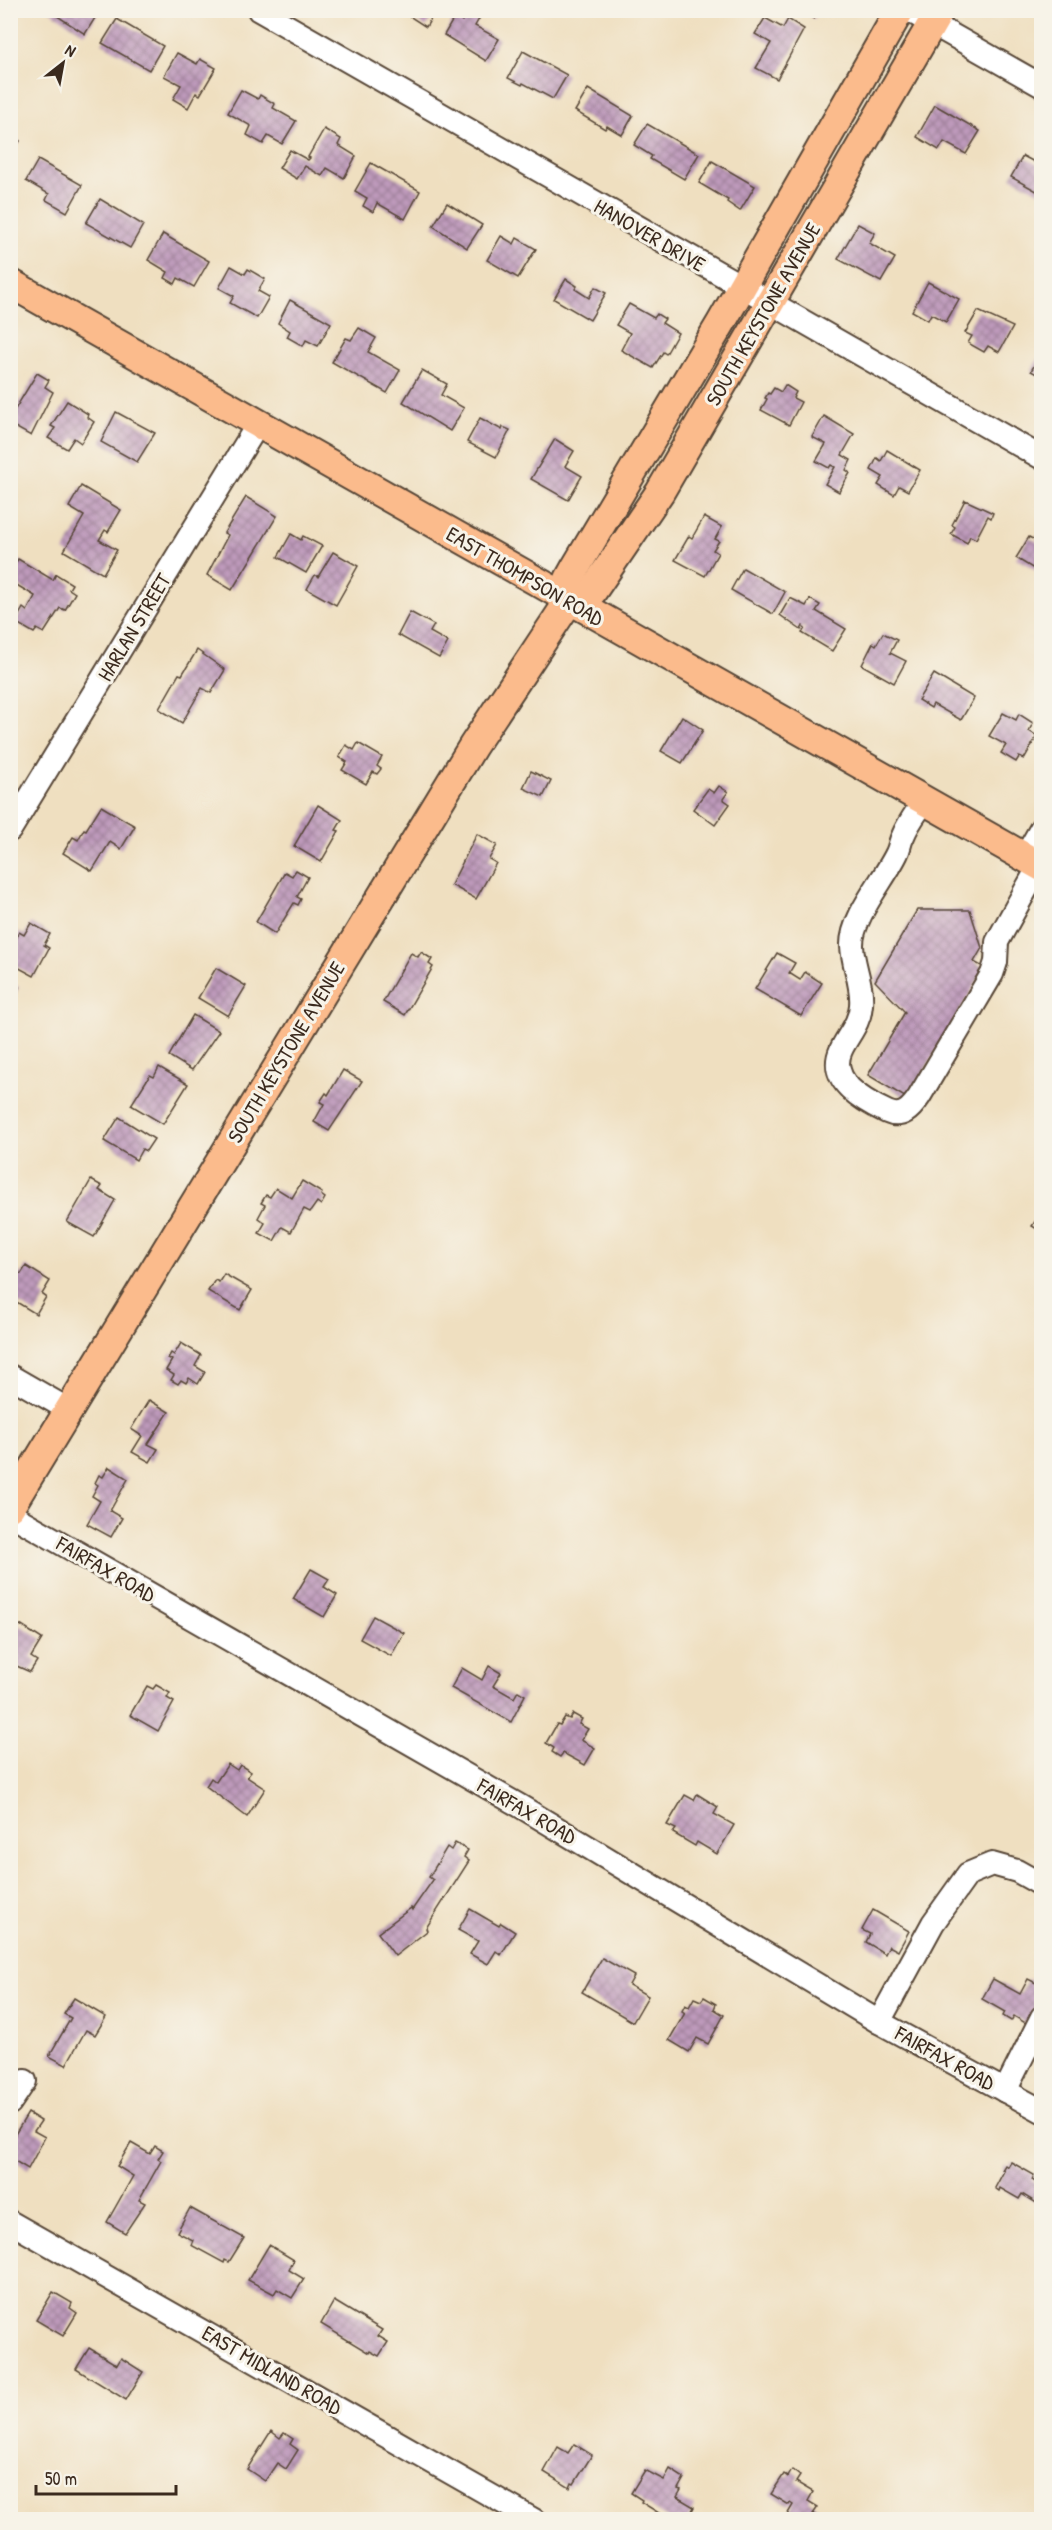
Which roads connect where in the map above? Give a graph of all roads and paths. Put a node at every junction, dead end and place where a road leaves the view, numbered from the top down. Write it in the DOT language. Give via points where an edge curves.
graph roads {
  1 [pos="259,10"];
  2 [pos="900,10"];
  3 [pos="927,15"];
  4 [pos="1041,86"];
  5 [pos="10,283"];
  6 [pos="740,286"];
  7 [pos="769,303"];
  8 [pos="258,424"];
  9 [pos="1041,458"];
  10 [pos="569,601"];
  11 [pos="924,801"];
  12 [pos="1041,827"];
  13 [pos="10,830"];
  14 [pos="1035,864"];
  15 [pos="10,1376"];
  16 [pos="69,1410"];
  17 [pos="10,1508"];
  18 [pos="10,1514"];
  19 [pos="1041,1885"];
  20 [pos="1041,2018"];
  21 [pos="879,2022"];
  22 [pos="25,2080"];
  23 [pos="1005,2091"];
  24 [pos="10,2103"];
  25 [pos="1041,2111"];
  26 [pos="10,2222"];
  27 [pos="534,2520"];
  1 -- 6 [label="street, HANOVER DRIVE"];
  2 -- 6 [label="main road, SOUTH KEYSTONE AVENUE"];
  3 -- 4 [label="street"];
  3 -- 7 [label="main road, SOUTH KEYSTONE AVENUE"];
  5 -- 8 [label="main road, EAST THOMPSON ROAD"];
  6 -- 7 [label="street, HANOVER DRIVE"];
  6 -- 10 [label="main road, SOUTH KEYSTONE AVENUE" via="569,579"];
  7 -- 9 [label="street, HANOVER DRIVE"];
  7 -- 10 [label="main road, SOUTH KEYSTONE AVENUE" via="660,492 619,555 592,592"];
  8 -- 10 [label="main road, EAST THOMPSON ROAD"];
  8 -- 13 [label="street, HARLAN STREET"];
  10 -- 11 [label="main road, EAST THOMPSON ROAD"];
  10 -- 16 [label="main road, SOUTH KEYSTONE AVENUE" via="472,746"];
  11 -- 14 [label="main road, EAST THOMPSON ROAD"];
  11 -- 14 [label="street" via="855,927 852,946 861,1006 837,1063 839,1075 848,1087 872,1105 894,1115 904,1114 920,1097 992,974 1000,936"];
  12 -- 14 [label="street"];
  15 -- 16 [label="street"];
  16 -- 17 [label="main road, SOUTH KEYSTONE AVENUE"];
  18 -- 21 [label="street, FAIRFAX ROAD" via="519,1806"];
  19 -- 21 [label="street" via="1017,1871 992,1864 968,1874 933,1923"];
  20 -- 23 [label="street"];
  21 -- 23 [label="street, FAIRFAX ROAD"];
  22 -- 24 [label="street"];
  23 -- 25 [label="street, FAIRFAX ROAD"];
  26 -- 27 [label="street, EAST MIDLAND ROAD"];
}
